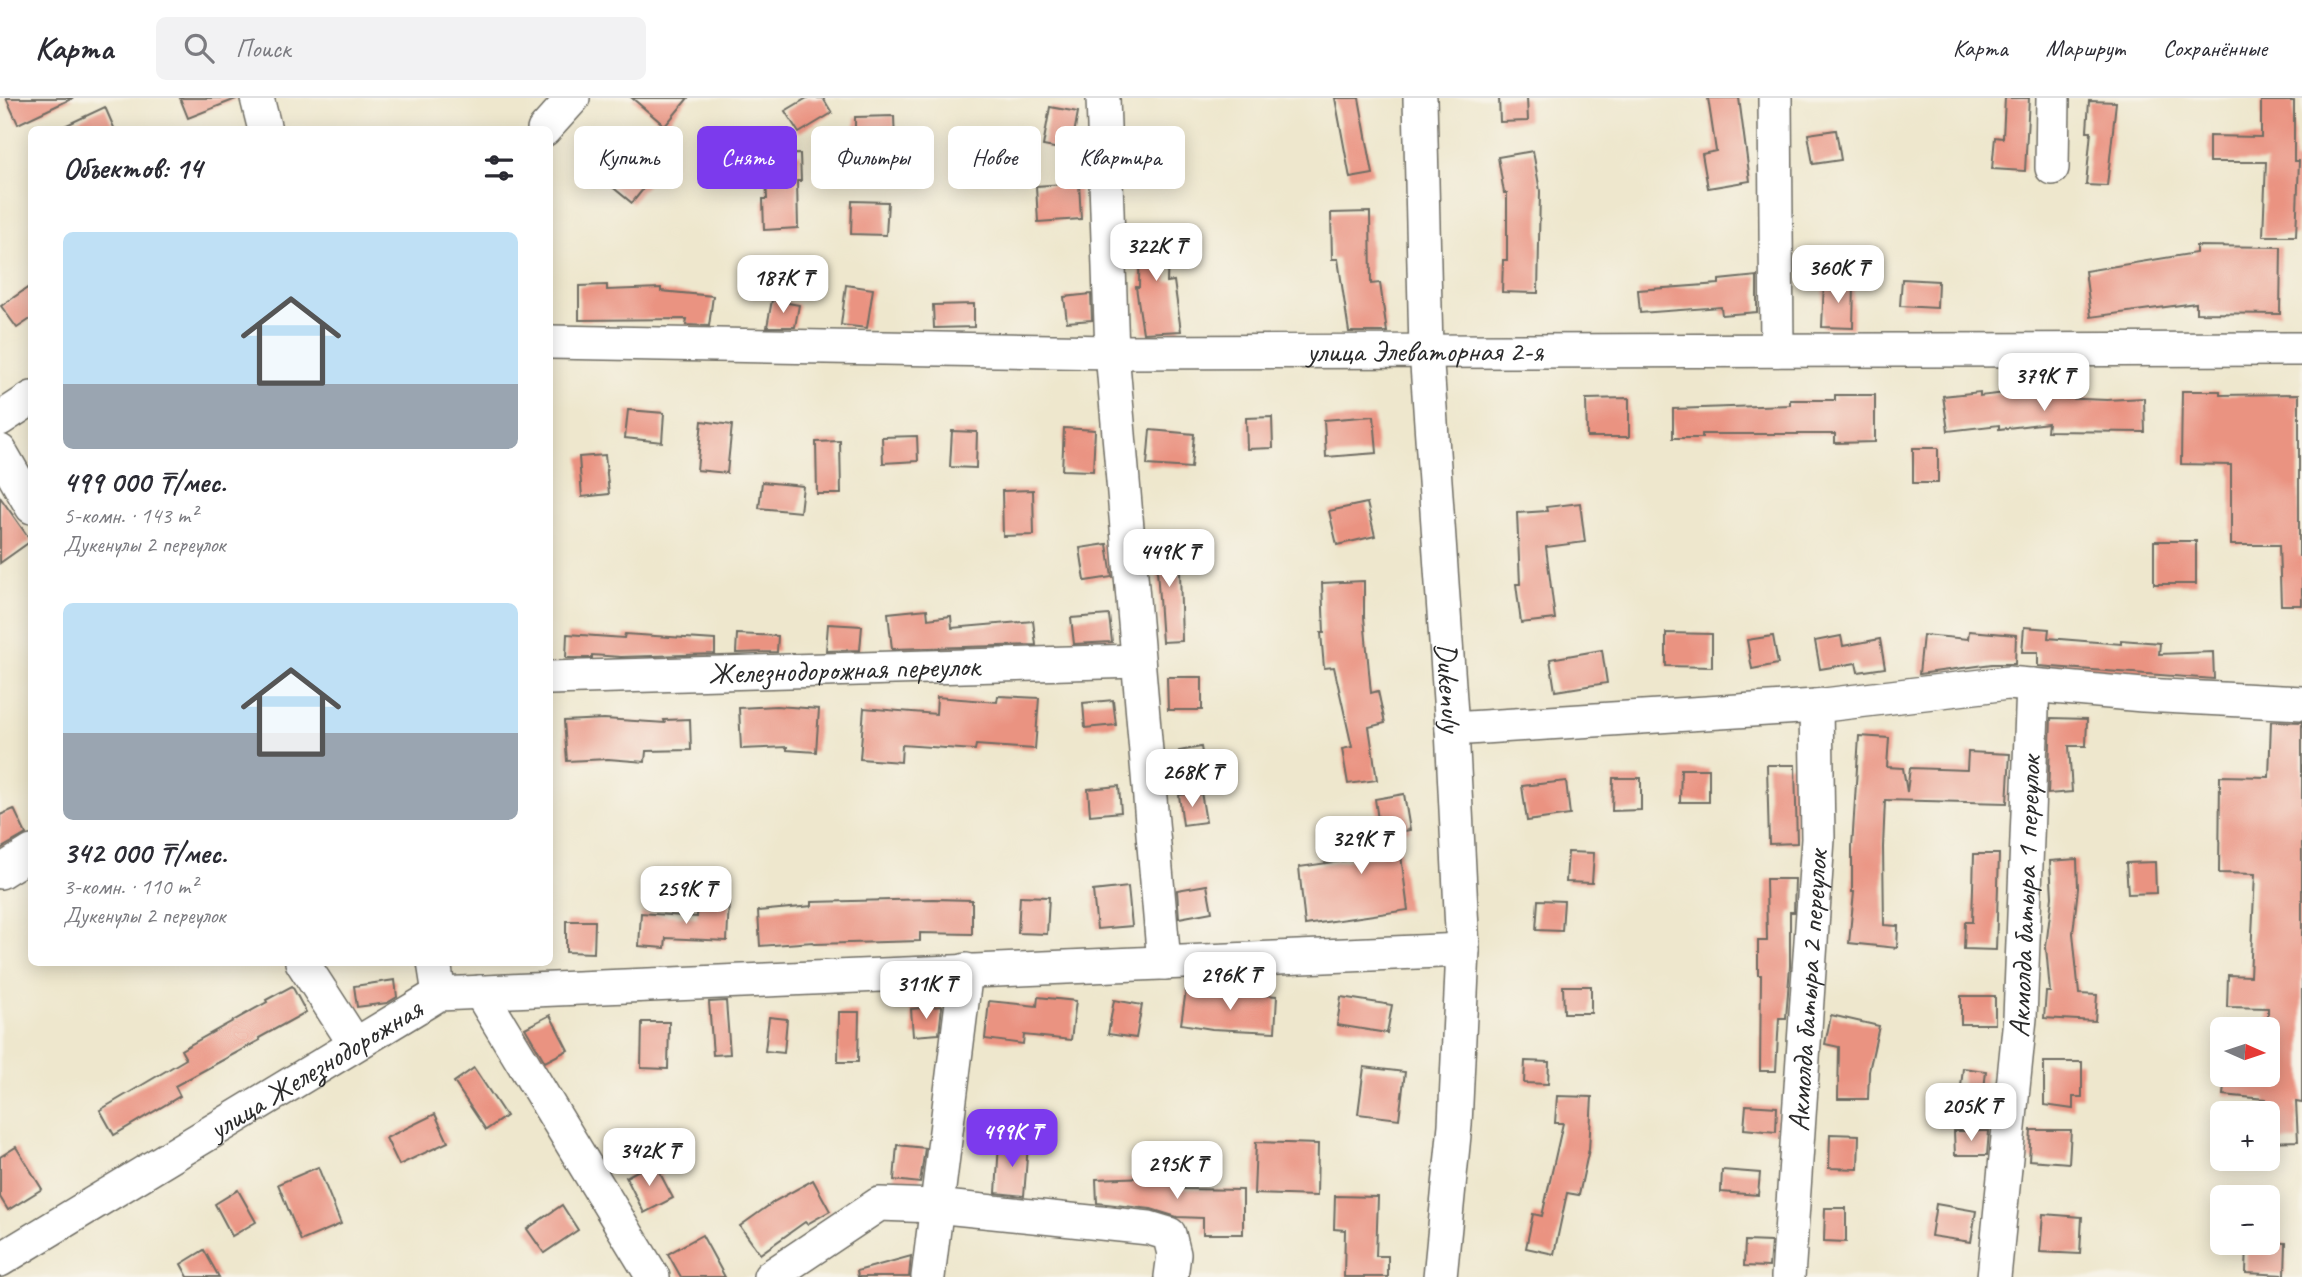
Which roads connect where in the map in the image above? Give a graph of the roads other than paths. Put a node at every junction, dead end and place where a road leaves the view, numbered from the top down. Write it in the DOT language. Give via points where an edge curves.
graph roads {
  1 [pos="257,98"];
  2 [pos="573,98"];
  3 [pos="1103,98"];
  4 [pos="1420,98"];
  5 [pos="1775,98"];
  6 [pos="2053,98"];
  7 [pos="264,126"];
  8 [pos="548,126"];
  9 [pos="2052,168"];
  10 [pos="553,342"];
  11 [pos="2302,349"];
  12 [pos="1426,350"];
  13 [pos="1777,350"];
  14 [pos="1112,352"];
  15 [pos="28,401"];
  16 [pos="0,419"];
  17 [pos="0,451"];
  18 [pos="28,500"];
  19 [pos="1138,662"];
  20 [pos="553,678"];
  21 [pos="2032,685"];
  22 [pos="2302,704"];
  23 [pos="1816,706"];
  24 [pos="1452,729"];
  25 [pos="28,854"];
  26 [pos="0,872"];
  27 [pos="1463,950"];
  28 [pos="1164,963"];
  29 [pos="305,966"];
  30 [pos="966,970"];
  31 [pos="437,978"];
  32 [pos="480,992"];
  33 [pos="355,1044"];
  34 [pos="935,1206"];
  35 [pos="0,1260"];
  36 [pos="653,1277"];
  37 [pos="770,1277"];
  38 [pos="928,1277"];
  39 [pos="1171,1277"];
  40 [pos="1440,1277"];
  41 [pos="1788,1277"];
  42 [pos="1994,1277"];
  1 -- 7 [label="street"];
  2 -- 8 [label="street"];
  3 -- 14 [label="street"];
  4 -- 12 [label="street, Dukenuly"];
  5 -- 13 [label="street"];
  6 -- 9 [label="street"];
  10 -- 14 [label="street, улица Элеваторная 2-я"];
  11 -- 13 [label="street, улица Элеваторная 2-я"];
  12 -- 13 [label="street, улица Элеваторная 2-я"];
  12 -- 14 [label="street, улица Элеваторная 2-я"];
  12 -- 24 [label="street, Dukenuly"];
  14 -- 19 [label="street"];
  15 -- 16 [label="street"];
  17 -- 18 [label="street"];
  19 -- 20 [label="street, Железнодорожная переулок"];
  19 -- 28 [label="street"];
  21 -- 22 [label="street"];
  21 -- 23 [label="street" via="2008,683"];
  21 -- 42 [label="street, Акмолда батыра 1 переулок" via="2020,1017"];
  23 -- 24 [label="street"];
  23 -- 41 [label="street, Акмолда батыра 2 переулок" via="1818,839"];
  24 -- 27 [label="street, Dukenuly"];
  25 -- 26 [label="street"];
  27 -- 28 [label="street, улица Железнодорожная"];
  27 -- 40 [label="street, Dukenuly" via="1455,1125"];
  28 -- 30 [label="street, улица Железнодорожная"];
  29 -- 33 [label="street"];
  30 -- 32 [label="street, улица Железнодорожная"];
  30 -- 34 [label="street"];
  31 -- 32 [label="street, улица Железнодорожная"];
  31 -- 33 [label="street, улица Железнодорожная"];
  32 -- 36 [label="street"];
  33 -- 35 [label="street, улица Железнодорожная"];
  34 -- 37 [label="street" via="879,1204"];
  34 -- 38 [label="street"];
  34 -- 39 [label="street" via="1149,1228 1168,1234 1174,1254"];
}
